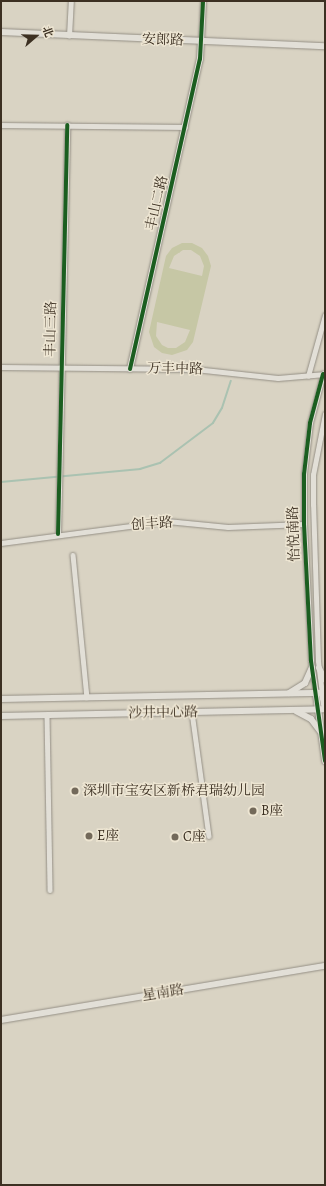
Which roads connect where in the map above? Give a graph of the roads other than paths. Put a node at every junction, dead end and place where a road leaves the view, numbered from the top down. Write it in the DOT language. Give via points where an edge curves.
graph roads {
  1 [pos="71,1"];
  2 [pos="203,1"];
  3 [pos="1,32"];
  4 [pos="69,36"];
  5 [pos="201,42"];
  6 [pos="325,46"];
  7 [pos="1,125"];
  8 [pos="67,125"];
  9 [pos="185,127"];
  10 [pos="325,315"];
  11 [pos="1,367"];
  12 [pos="61,368"];
  13 [pos="130,369"];
  14 [pos="324,374"];
  15 [pos="308,376"];
  16 [pos="325,414"];
  17 [pos="304,524"];
  18 [pos="58,534"];
  19 [pos="1,543"];
  20 [pos="73,555"];
  21 [pos="315,668"];
  22 [pos="325,680"];
  23 [pos="287,694"];
  24 [pos="321,694"];
  25 [pos="87,698"];
  26 [pos="1,699"];
  27 [pos="323,709"];
  28 [pos="292,710"];
  29 [pos="192,712"];
  30 [pos="47,715"];
  31 [pos="1,716"];
  32 [pos="322,737"];
  33 [pos="325,761"];
  34 [pos="209,836"];
  35 [pos="50,890"];
  36 [pos="325,966"];
  37 [pos="1,1020"];
  1 -- 4 [label="street"];
  2 -- 5 [label="street"];
  3 -- 4 [label="street, 安郎路"];
  4 -- 5 [label="street, 安郎路"];
  5 -- 6 [label="street, 安郎路"];
  5 -- 9 [label="street, 丰山二路" via="200,59"];
  7 -- 8 [label="street"];
  8 -- 9 [label="street"];
  8 -- 12 [label="street, 丰山三路"];
  9 -- 13 [label="street, 丰山二路"];
  10 -- 15 [label="street"];
  11 -- 12 [label="street, 万丰中路"];
  12 -- 13 [label="street, 万丰中路"];
  12 -- 18 [label="street, 丰山三路"];
  13 -- 15 [label="street, 万丰中路" via="195,369 278,378"];
  14 -- 15 [label="street, 万丰中路"];
  14 -- 17 [label="street, 怡悦南路" via="310,423 305,467"];
  16 -- 21 [label="street, 怡悦南路" via="313,483"];
  17 -- 18 [label="street, 创丰路" via="228,527 167,521"];
  17 -- 21 [label="street, 怡悦南路"];
  18 -- 19 [label="street, 创丰路"];
  20 -- 25 [label="street"];
  21 -- 22 [label="street"];
  21 -- 23 [label="street" via="305,683"];
  21 -- 24 [label="street, 怡悦南路"];
  23 -- 24 [label="street, 沙井中心路"];
  23 -- 25 [label="street, 沙井中心路"];
  24 -- 27 [label="street"];
  25 -- 26 [label="street, 沙井中心路"];
  27 -- 28 [label="street, 沙井中心路"];
  27 -- 32 [label="street"];
  28 -- 29 [label="street, 沙井中心路"];
  28 -- 32 [label="street" via="314,722"];
  29 -- 30 [label="street, 沙井中心路"];
  29 -- 34 [label="street"];
  30 -- 31 [label="street, 沙井中心路"];
  30 -- 35 [label="street"];
  32 -- 33 [label="street"];
  36 -- 37 [label="street, 星南路"];
}
